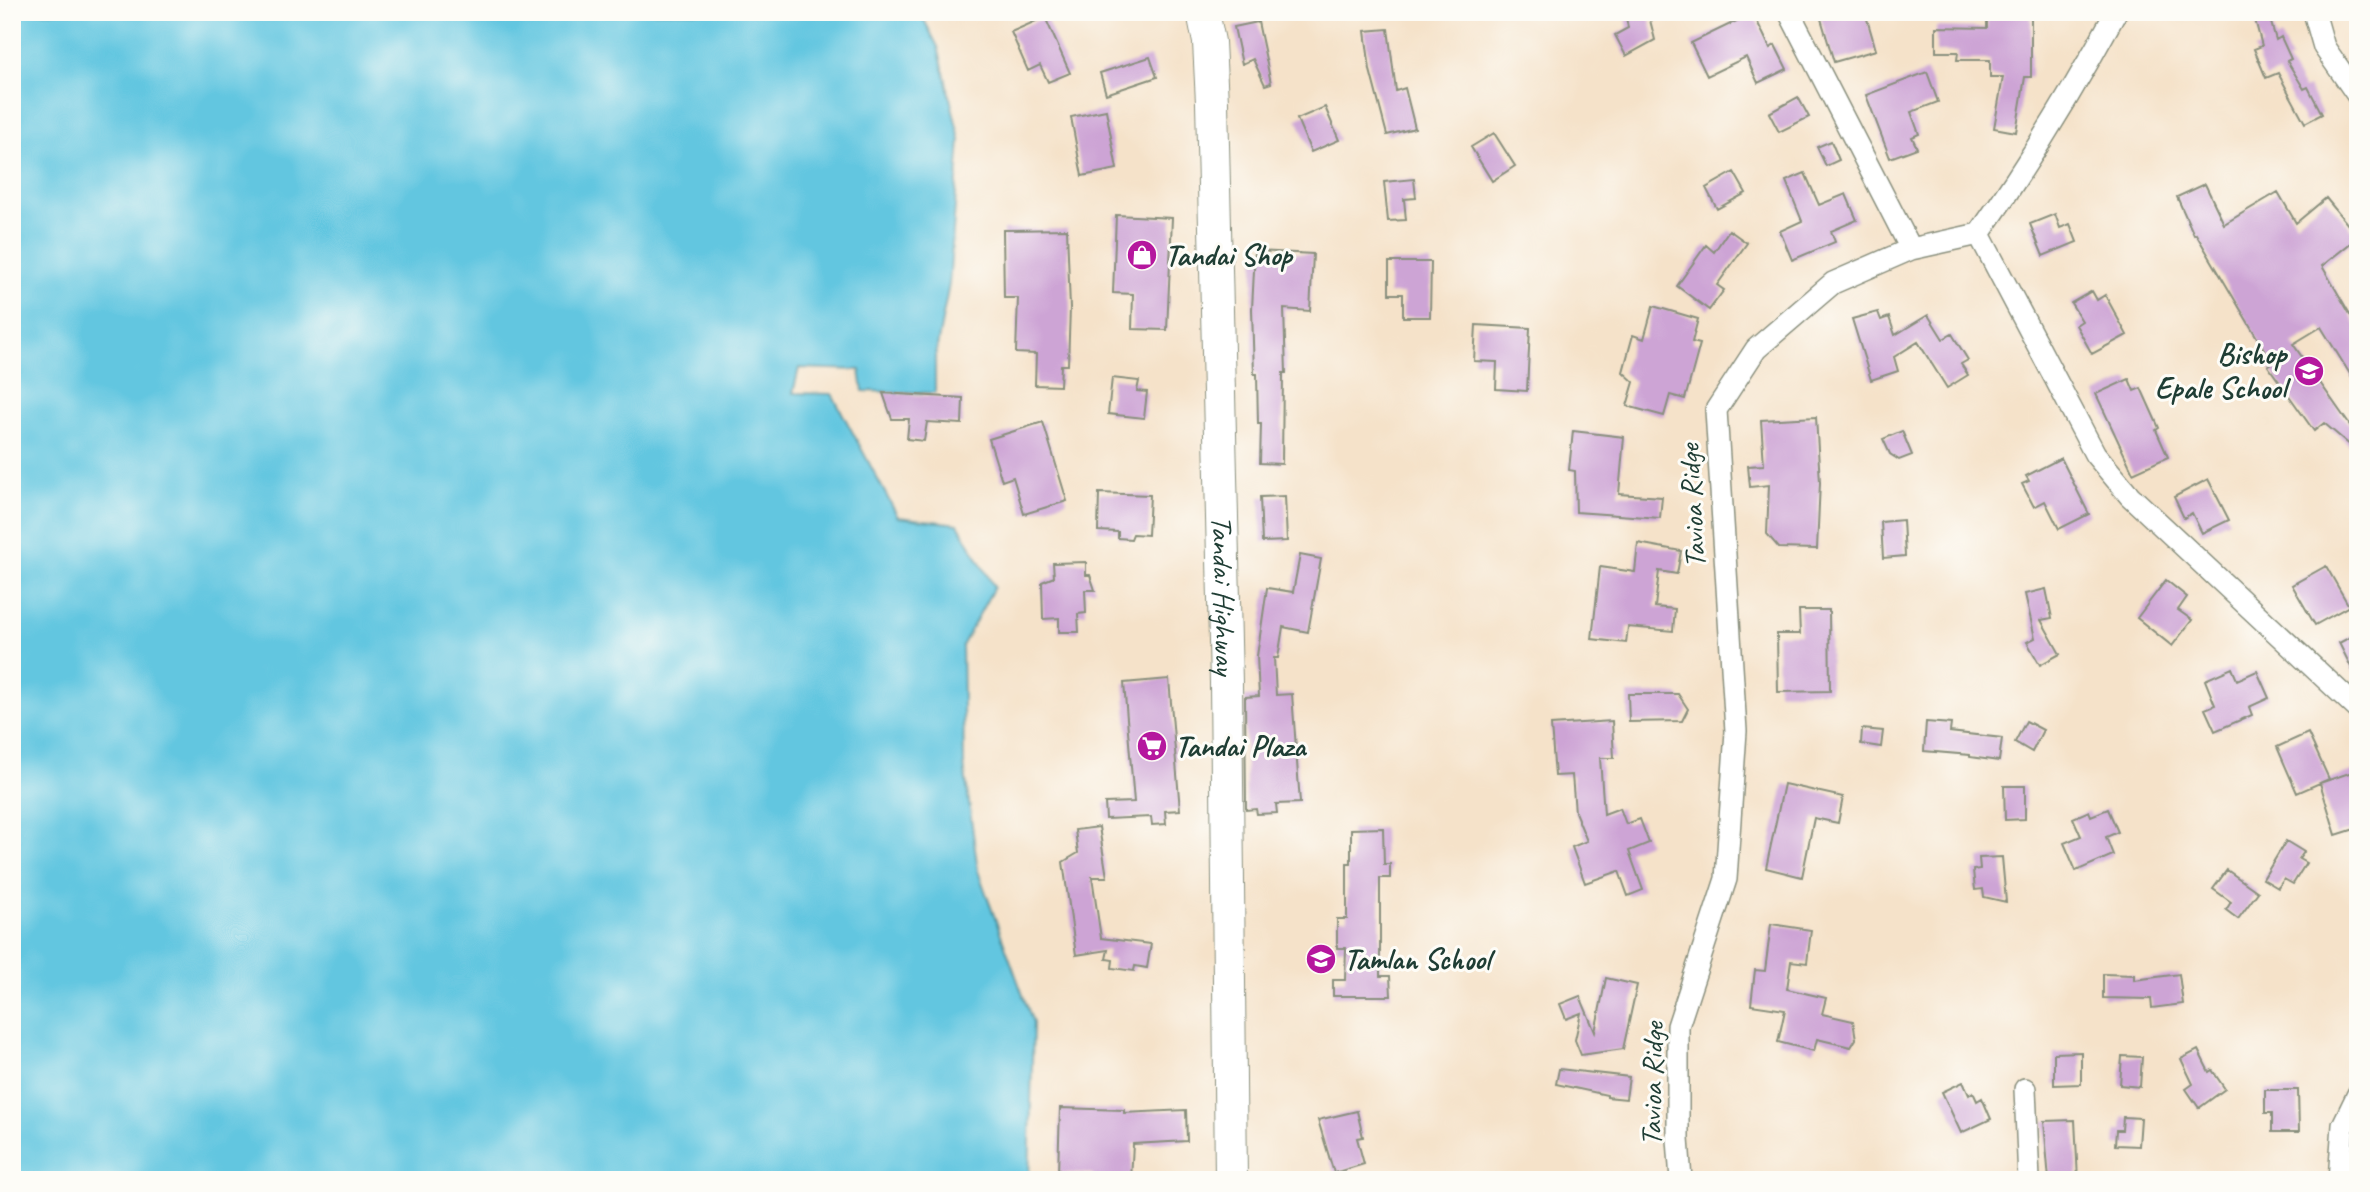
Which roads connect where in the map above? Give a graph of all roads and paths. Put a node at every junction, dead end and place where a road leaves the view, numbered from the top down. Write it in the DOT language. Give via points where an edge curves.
graph roads {
  1 [pos="1203,12"];
  2 [pos="1788,12"];
  3 [pos="2116,12"];
  4 [pos="2314,12"];
  5 [pos="2358,96"];
  6 [pos="1979,234"];
  7 [pos="1911,249"];
  8 [pos="2358,709"];
  9 [pos="2025,1089"];
  10 [pos="2358,1094"];
  11 [pos="1231,1180"];
  12 [pos="1681,1180"];
  13 [pos="2029,1180"];
  14 [pos="2339,1180"];
  1 -- 11 [label="main road, Tandai Highway" via="1212,103 1226,682"];
  2 -- 7 [label="street"];
  3 -- 6 [label="street"];
  4 -- 5 [label="street" via="2325,47"];
  6 -- 7 [label="street, Tavioa Ridge"];
  6 -- 8 [label="street" via="2095,454 2130,496"];
  7 -- 12 [label="street, Tavioa Ridge" via="1833,283 1756,349 1717,410 1736,731 1726,879 1678,1026"];
  9 -- 13 [label="street"];
  10 -- 14 [label="street" via="2343,1125"];
}
